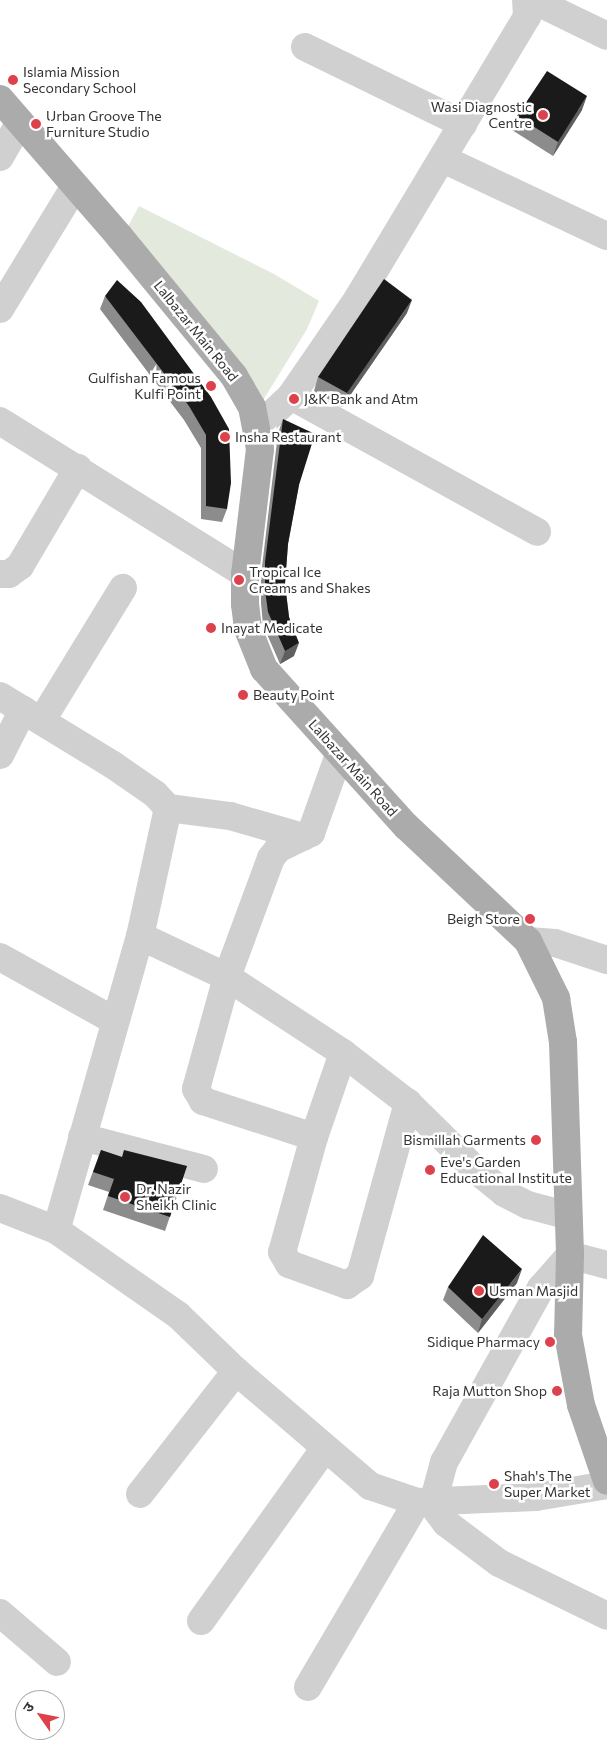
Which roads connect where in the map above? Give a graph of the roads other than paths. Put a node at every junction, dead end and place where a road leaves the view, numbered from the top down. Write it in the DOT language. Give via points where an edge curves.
graph roads {
  1 [pos="526,0"];
  2 [pos="533,0"];
  3 [pos="607,36"];
  4 [pos="305,47"];
  5 [pos="0,99"];
  6 [pos="20,122"];
  7 [pos="463,124"];
  8 [pos="0,157"];
  9 [pos="443,159"];
  10 [pos="75,186"];
  11 [pos="607,236"];
  12 [pos="0,309"];
  13 [pos="291,396"];
  14 [pos="0,421"];
  15 [pos="258,427"];
  16 [pos="78,468"];
  17 [pos="537,532"];
  18 [pos="0,574"];
  19 [pos="245,574"];
  20 [pos="123,588"];
  21 [pos="0,696"];
  22 [pos="33,715"];
  23 [pos="0,755"];
  24 [pos="339,755"];
  25 [pos="168,808"];
  26 [pos="303,837"];
  27 [pos="140,936"];
  28 [pos="528,941"];
  29 [pos="606,956"];
  30 [pos="0,957"];
  31 [pos="227,977"];
  32 [pos="115,1021"];
  33 [pos="343,1053"];
  34 [pos="408,1103"];
  35 [pos="82,1137"];
  36 [pos="314,1137"];
  37 [pos="204,1169"];
  38 [pos="0,1208"];
  39 [pos="566,1215"];
  40 [pos="56,1230"];
  41 [pos="570,1255"];
  42 [pos="607,1265"];
  43 [pos="236,1371"];
  44 [pos="325,1448"];
  45 [pos="607,1480"];
  46 [pos="607,1485"];
  47 [pos="140,1494"];
  48 [pos="425,1501"];
  49 [pos="0,1613"];
  50 [pos="607,1616"];
  51 [pos="201,1621"];
  52 [pos="57,1662"];
  53 [pos="308,1687"];
  1 -- 7 [label="street" via="527,17"];
  2 -- 3 [label="street"];
  4 -- 7 [label="street"];
  5 -- 6 [label="main road, Lalbazar Main Road"];
  6 -- 8 [label="street"];
  6 -- 10 [label="main road, Lalbazar Main Road"];
  7 -- 9 [label="street"];
  9 -- 11 [label="street"];
  9 -- 13 [label="street" via="358,298"];
  10 -- 12 [label="street"];
  10 -- 15 [label="main road, Lalbazar Main Road" via="234,376 252,407"];
  13 -- 15 [label="street"];
  13 -- 17 [label="street"];
  14 -- 16 [label="street"];
  15 -- 19 [label="main road, Lalbazar Main Road" via="260,449"];
  16 -- 18 [label="street" via="20,566 9,574"];
  16 -- 19 [label="street"];
  19 -- 24 [label="main road, Lalbazar Main Road" via="248,629 264,669"];
  20 -- 22 [label="street"];
  21 -- 22 [label="street"];
  22 -- 23 [label="street"];
  22 -- 25 [label="street" via="155,794"];
  24 -- 26 [label="street" via="316,824 311,833"];
  24 -- 28 [label="main road, Lalbazar Main Road" via="406,826"];
  25 -- 26 [label="street" via="230,816"];
  25 -- 27 [label="street"];
  26 -- 31 [label="street" via="278,849 271,858"];
  27 -- 31 [label="street"];
  27 -- 32 [label="street"];
  28 -- 29 [label="street" via="555,943"];
  28 -- 39 [label="main road, Lalbazar Main Road" via="556,998 564,1042"];
  30 -- 32 [label="street"];
  31 -- 33 [label="street"];
  31 -- 36 [label="street" via="196,1089 198,1097"];
  32 -- 35 [label="street"];
  33 -- 34 [label="street"];
  33 -- 36 [label="street"];
  34 -- 36 [label="street" via="360,1276 347,1285 289,1264 282,1252"];
  34 -- 39 [label="street" via="504,1193 528,1205"];
  35 -- 37 [label="street"];
  35 -- 40 [label="street"];
  38 -- 40 [label="street"];
  39 -- 41 [label="main road, Lalbazar Main Road"];
  40 -- 43 [label="street" via="178,1315"];
  41 -- 42 [label="street"];
  41 -- 45 [label="main road, Lalbazar Main Road" via="568,1336 574,1377"];
  41 -- 48 [label="street" via="541,1288 483,1388"];
  43 -- 44 [label="street"];
  43 -- 47 [label="street"];
  44 -- 48 [label="street" via="370,1486"];
  44 -- 51 [label="street"];
  46 -- 48 [label="street" via="536,1497"];
  48 -- 50 [label="street" via="446,1523 499,1563"];
  48 -- 53 [label="street"];
  49 -- 52 [label="street"];
}
